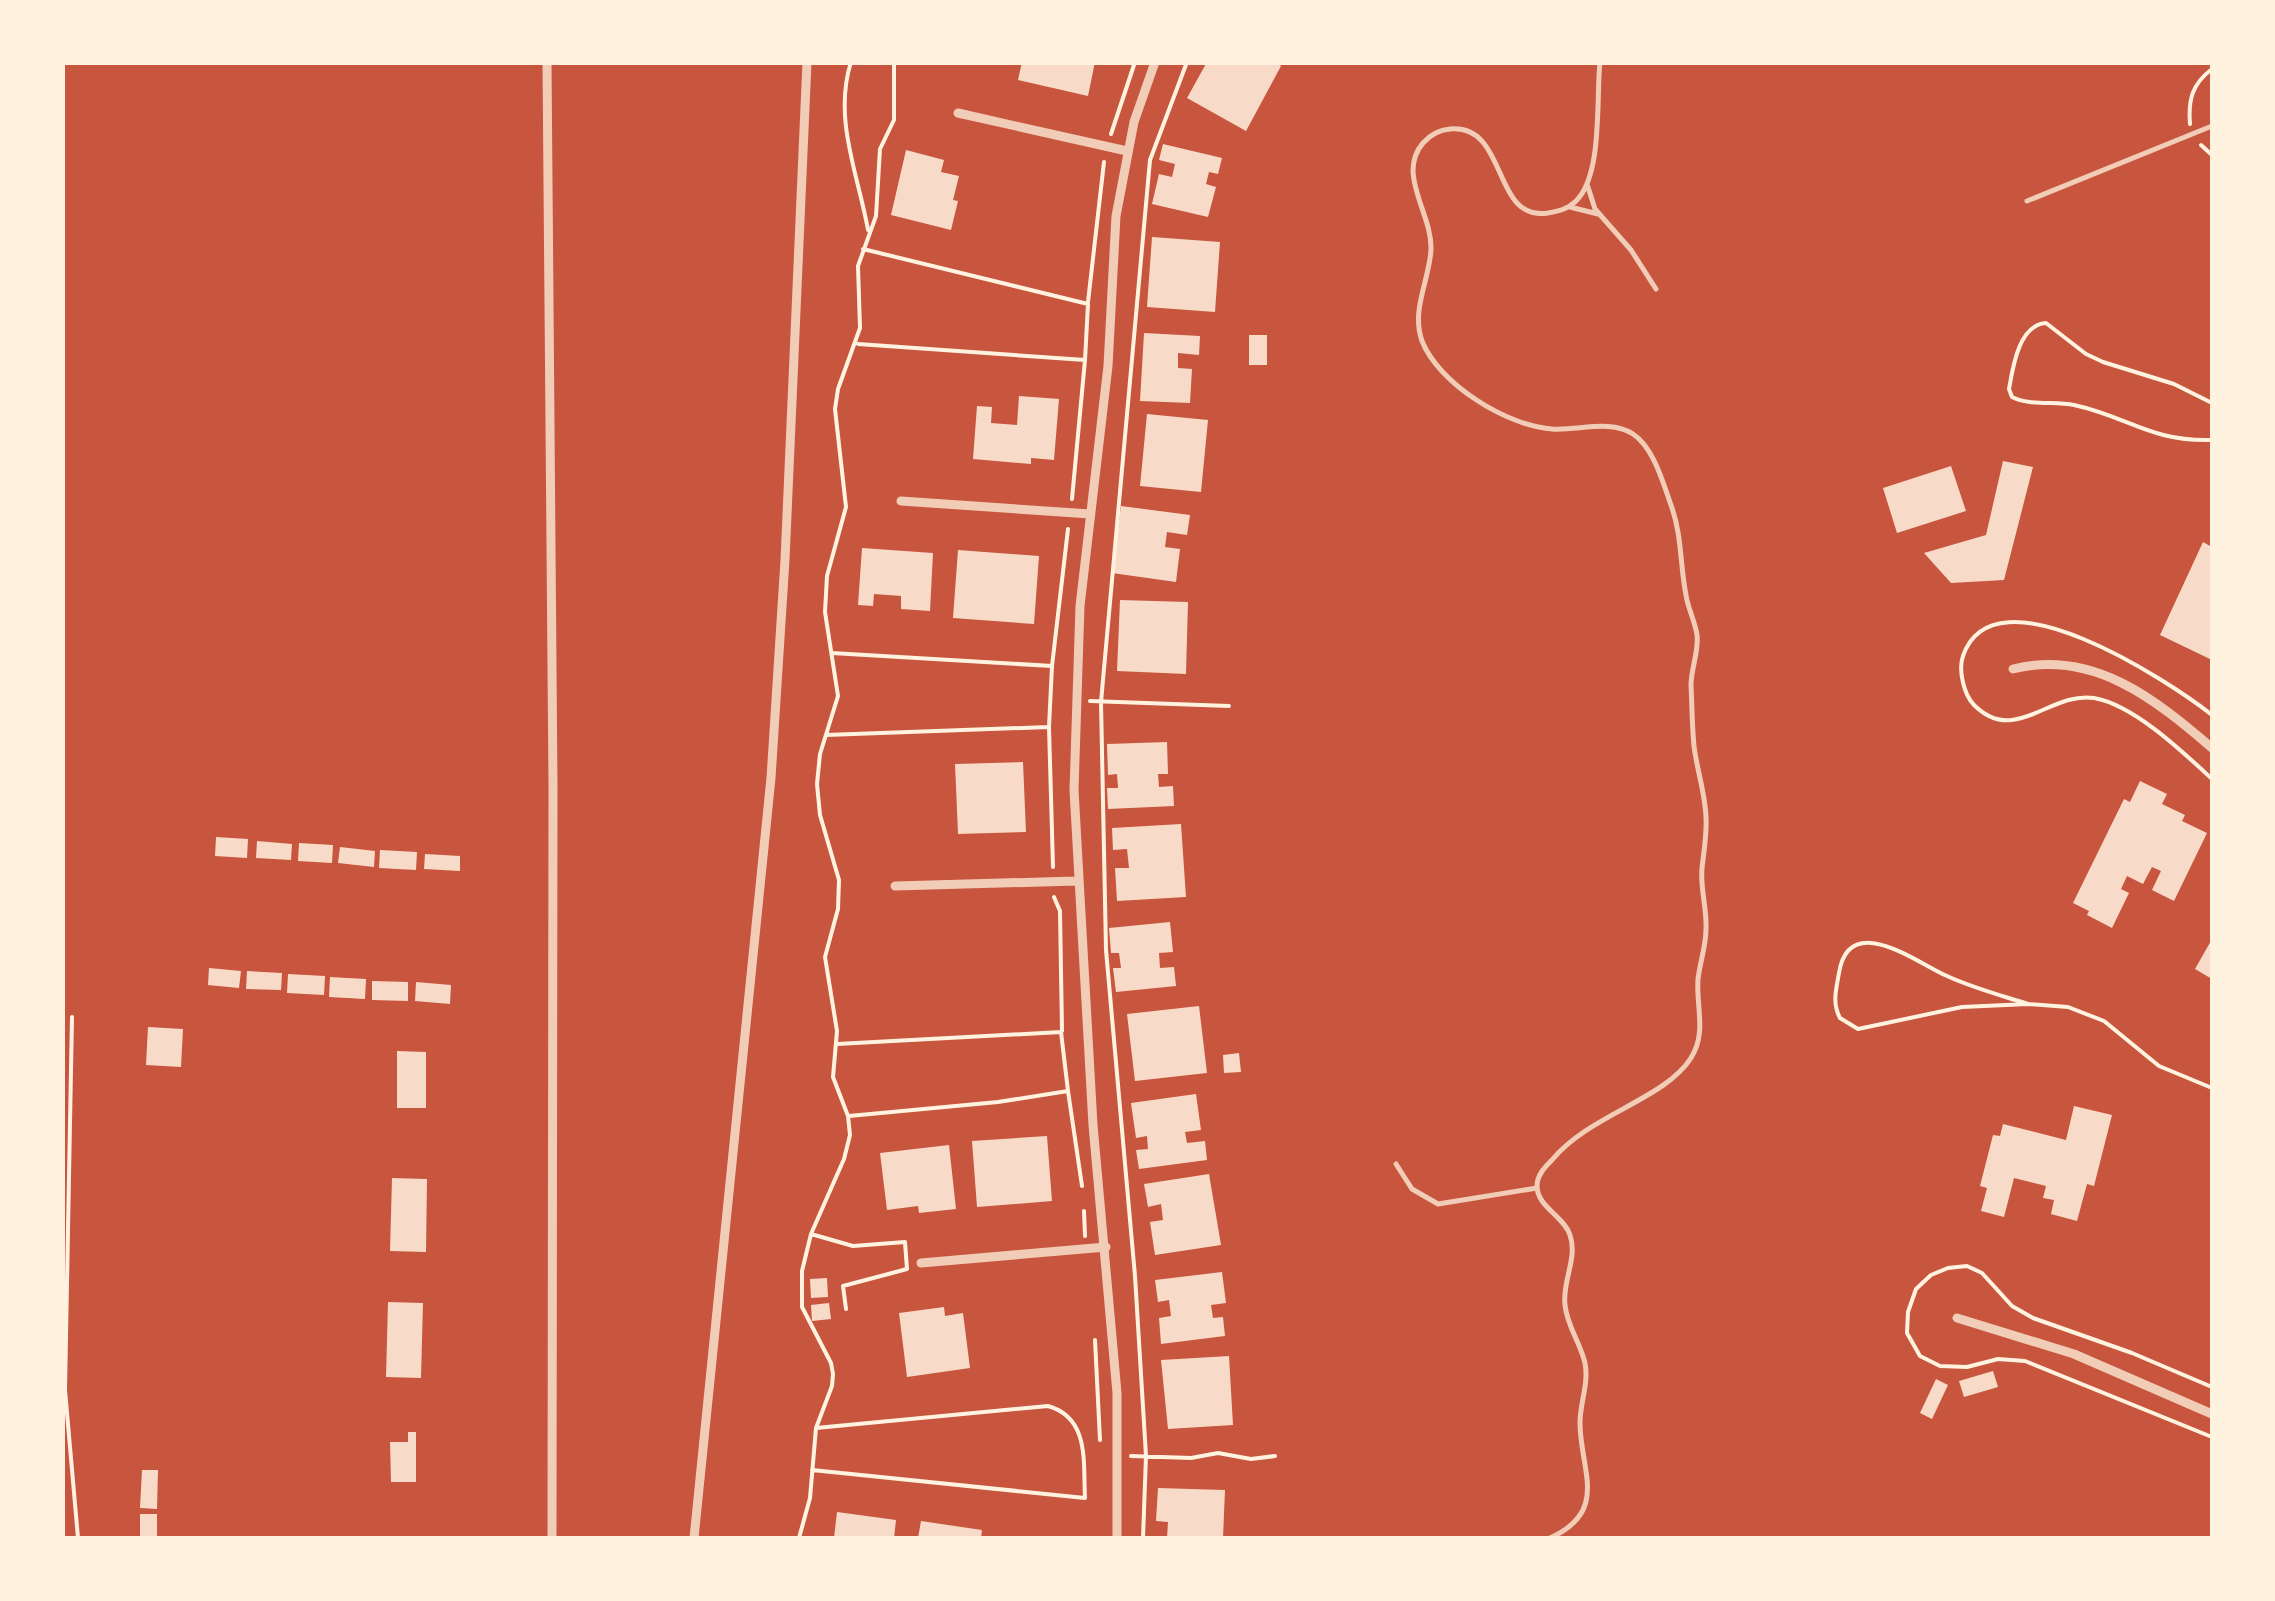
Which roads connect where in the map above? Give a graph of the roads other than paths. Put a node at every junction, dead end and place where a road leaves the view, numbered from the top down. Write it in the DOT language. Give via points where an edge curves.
graph roads {
  1 [pos="547,62"];
  2 [pos="808,62"];
  3 [pos="1155,62"];
  4 [pos="1600,62"];
  5 [pos="958,112"];
  6 [pos="2212,126"];
  7 [pos="1127,151"];
  8 [pos="1586,184"];
  9 [pos="2026,202"];
  10 [pos="1568,207"];
  11 [pos="1600,216"];
  12 [pos="1656,288"];
  13 [pos="901,501"];
  14 [pos="1090,514"];
  15 [pos="2013,668"];
  16 [pos="2212,748"];
  17 [pos="1077,882"];
  18 [pos="895,886"];
  19 [pos="1396,1164"];
  20 [pos="1537,1188"];
  21 [pos="1106,1246"];
  22 [pos="921,1263"];
  23 [pos="1957,1318"];
  24 [pos="2212,1414"];
  25 [pos="552,1538"];
  26 [pos="694,1538"];
  27 [pos="1117,1538"];
  28 [pos="1550,1538"];
  1 -- 25 [label="street"];
  2 -- 26 [label="street" via="772,778"];
  3 -- 7 [label="street"];
  4 -- 8 [label="lane" via="1598,126"];
  5 -- 7 [label="street"];
  6 -- 9 [label="lane"];
  7 -- 14 [label="street"];
  8 -- 10 [label="lane"];
  8 -- 11 [label="lane"];
  10 -- 11 [label="lane"];
  10 -- 20 [label="lane" via="1535,214 1519,208 1494,157 1462,130 1425,140 1414,178 1431,246 1419,330 1431,357 1468,393 1524,424 1622,429 1652,459 1678,526 1697,638 1691,678 1707,824 1706,936 1698,975 1702,1016 1690,1060 1668,1082 1570,1140 1541,1173"];
  11 -- 12 [label="lane"];
  13 -- 14 [label="street"];
  14 -- 17 [label="street" via="1076,700"];
  15 -- 16 [label="street" via="2057,663 2108,676 2151,699"];
  17 -- 18 [label="street"];
  17 -- 21 [label="street"];
  19 -- 20 [label="lane" via="1412,1189 1438,1204"];
  20 -- 28 [label="lane" via="1572,1238 1565,1309 1586,1381 1580,1426 1588,1499 1571,1525"];
  21 -- 22 [label="street"];
  21 -- 27 [label="street" via="1119,1456"];
  23 -- 24 [label="street" via="2074,1354"];
}
